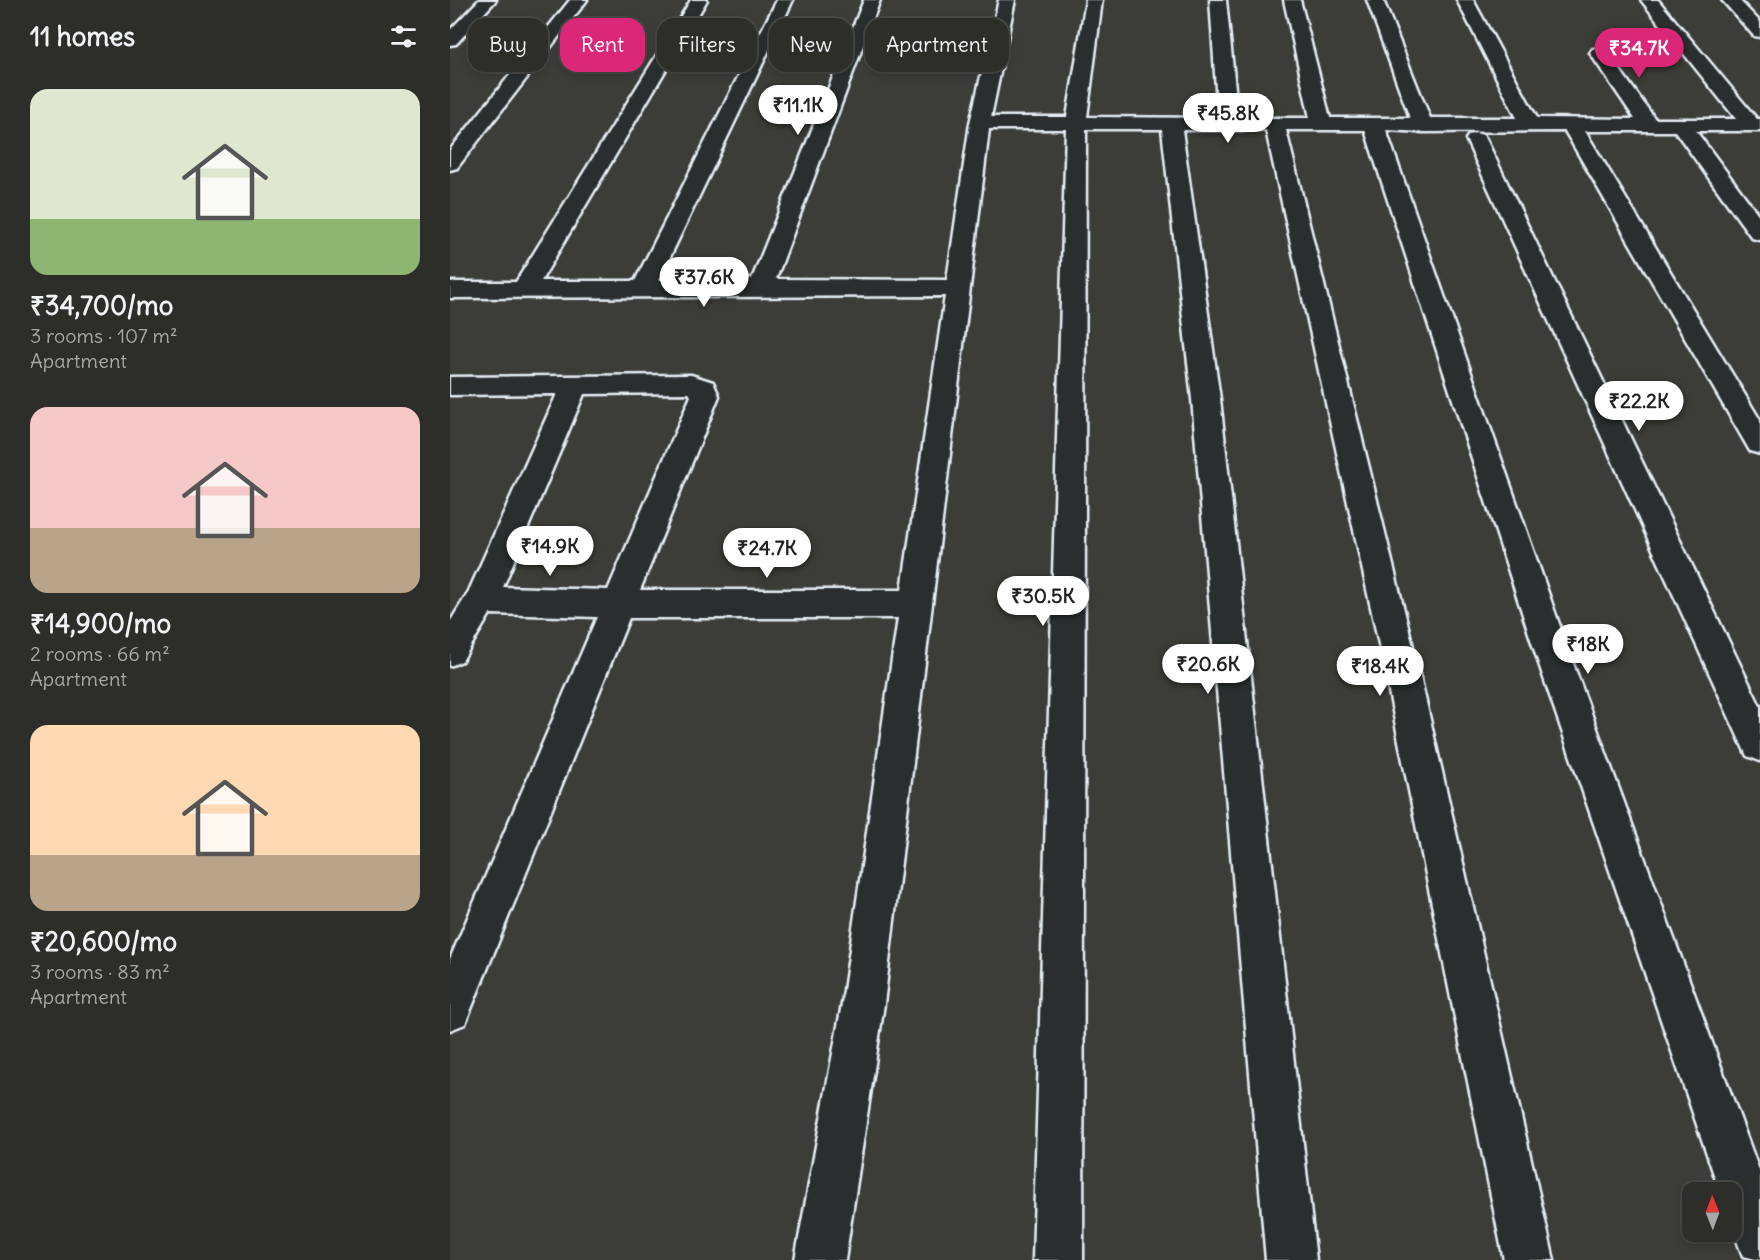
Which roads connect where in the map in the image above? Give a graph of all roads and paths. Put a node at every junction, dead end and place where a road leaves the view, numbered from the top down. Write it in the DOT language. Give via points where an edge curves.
graph roads {
  1 [pos="488,0"];
  2 [pos="579,0"];
  3 [pos="699,0"];
  4 [pos="785,0"];
  5 [pos="872,0"];
  6 [pos="1007,0"];
  7 [pos="1094,0"];
  8 [pos="1218,0"];
  9 [pos="1292,0"];
  10 [pos="1375,0"];
  11 [pos="1465,0"];
  12 [pos="1649,0"];
  13 [pos="1730,0"];
  14 [pos="1760,32"];
  15 [pos="450,40"];
  16 [pos="1599,53"];
  17 [pos="980,123"];
  18 [pos="1076,123"];
  19 [pos="1171,124"];
  20 [pos="1229,124"];
  21 [pos="1275,125"];
  22 [pos="1322,125"];
  23 [pos="1530,125"];
  24 [pos="1572,125"];
  25 [pos="1649,125"];
  26 [pos="1681,125"];
  27 [pos="1756,125"];
  28 [pos="1374,126"];
  29 [pos="1423,126"];
  30 [pos="1476,139"];
  31 [pos="450,164"];
  32 [pos="1760,233"];
  33 [pos="761,286"];
  34 [pos="643,288"];
  35 [pos="957,288"];
  36 [pos="450,290"];
  37 [pos="524,290"];
  38 [pos="450,386"];
  39 [pos="574,386"];
  40 [pos="1760,444"];
  41 [pos="481,600"];
  42 [pos="618,604"];
  43 [pos="916,604"];
  44 [pos="450,651"];
  45 [pos="1760,744"];
  46 [pos="450,1009"];
  47 [pos="1760,1239"];
  48 [pos="820,1260"];
  49 [pos="1058,1260"];
  50 [pos="1291,1260"];
  51 [pos="1529,1260"];
  1 -- 15 [label="street"];
  2 -- 31 [label="street"];
  3 -- 37 [label="street"];
  4 -- 34 [label="street"];
  5 -- 33 [label="street"];
  6 -- 17 [label="street"];
  7 -- 18 [label="street"];
  8 -- 20 [label="street"];
  9 -- 22 [label="street"];
  10 -- 29 [label="street"];
  11 -- 23 [label="street"];
  12 -- 27 [label="street"];
  13 -- 14 [label="street"];
  16 -- 25 [label="street"];
  17 -- 18 [label="street"];
  17 -- 35 [label="street"];
  18 -- 19 [label="street"];
  18 -- 49 [label="street"];
  19 -- 20 [label="street"];
  19 -- 50 [label="street" via="1206,399"];
  20 -- 21 [label="street"];
  21 -- 22 [label="street"];
  21 -- 51 [label="street" via="1401,667"];
  22 -- 28 [label="street"];
  23 -- 24 [label="street"];
  23 -- 29 [label="street"];
  24 -- 25 [label="street"];
  24 -- 40 [label="street"];
  25 -- 26 [label="street"];
  26 -- 27 [label="street"];
  26 -- 32 [label="street"];
  28 -- 29 [label="street"];
  28 -- 47 [label="street" via="1554,658"];
  30 -- 45 [label="street"];
  33 -- 34 [label="street"];
  33 -- 35 [label="street"];
  34 -- 37 [label="street"];
  35 -- 43 [label="street"];
  36 -- 37 [label="street"];
  38 -- 39 [label="street"];
  39 -- 41 [label="street"];
  39 -- 42 [label="street" via="692,384 704,389 705,396"];
  41 -- 42 [label="street"];
  41 -- 44 [label="street"];
  42 -- 43 [label="street"];
  42 -- 46 [label="street"];
  43 -- 48 [label="street" via="863,1004"];
}
